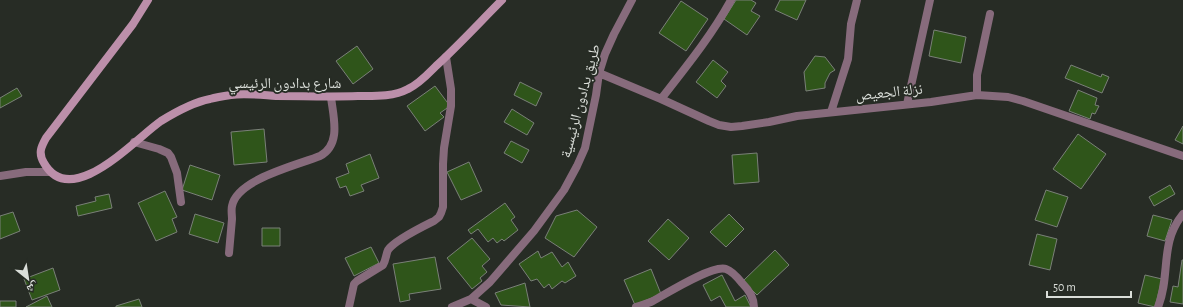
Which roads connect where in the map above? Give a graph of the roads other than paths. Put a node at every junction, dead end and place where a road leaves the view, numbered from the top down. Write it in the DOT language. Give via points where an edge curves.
graph roads {
  1 [pos="148,0"];
  2 [pos="502,0"];
  3 [pos="632,0"];
  4 [pos="731,0"];
  5 [pos="857,0"];
  6 [pos="930,0"];
  7 [pos="990,14"];
  8 [pos="446,57"];
  9 [pos="599,73"];
  10 [pos="977,95"];
  11 [pos="331,97"];
  12 [pos="661,99"];
  13 [pos="907,104"];
  14 [pos="831,112"];
  15 [pos="134,142"];
  16 [pos="1183,156"];
  17 [pos="50,172"];
  18 [pos="0,176"];
  19 [pos="180,202"];
  20 [pos="1183,214"];
  21 [pos="229,253"];
  22 [pos="471,299"];
  23 [pos="349,307"];
  24 [pos="452,307"];
  25 [pos="486,307"];
  26 [pos="636,307"];
  27 [pos="754,307"];
  28 [pos="1158,307"];
  1 -- 17 [label="main road" via="133,24 42,144 40,155"];
  2 -- 8 [label="main road, شارع بدادون الرئيسي"];
  3 -- 9 [label="street, طريق بدادون الرئيسية" via="614,34"];
  4 -- 12 [label="street" via="689,63"];
  5 -- 14 [label="street" via="851,24 848,59"];
  6 -- 13 [label="street"];
  7 -- 10 [label="street" via="977,75"];
  8 -- 11 [label="main road, شارع بدادون الرئيسي" via="418,82 399,93"];
  8 -- 23 [label="street" via="452,106 444,148 442,213 434,221 393,245 387,252 383,265 354,284"];
  9 -- 12 [label="street, نزلة الجعيص"];
  9 -- 22 [label="street, طريق بدادون الرئيسية" via="585,148 564,190 534,231 490,282"];
  10 -- 13 [label="street, نزلة الجعيص"];
  10 -- 16 [label="street, نزلة الجعيص" via="1020,99"];
  11 -- 15 [label="main road, شارع بدادون الرئيسي" via="231,95 208,99 161,121"];
  11 -- 21 [label="street" via="335,127 332,146 320,156 261,178 237,195 232,205"];
  12 -- 14 [label="street, نزلة الجعيص" via="709,121 731,127"];
  13 -- 14 [label="street, نزلة الجعيص"];
  15 -- 17 [label="main road, شارع بدادون الرئيسي" via="100,169 86,176 62,179"];
  15 -- 19 [label="street" via="168,153 177,173"];
  17 -- 18 [label="street"];
  20 -- 28 [label="street" via="1170,238 1166,253 1164,286"];
  22 -- 24 [label="street, طريق بدادون الرئيسية"];
  22 -- 25 [label="street"];
  26 -- 27 [label="street" via="704,273 723,268 745,286 753,298"];
}
